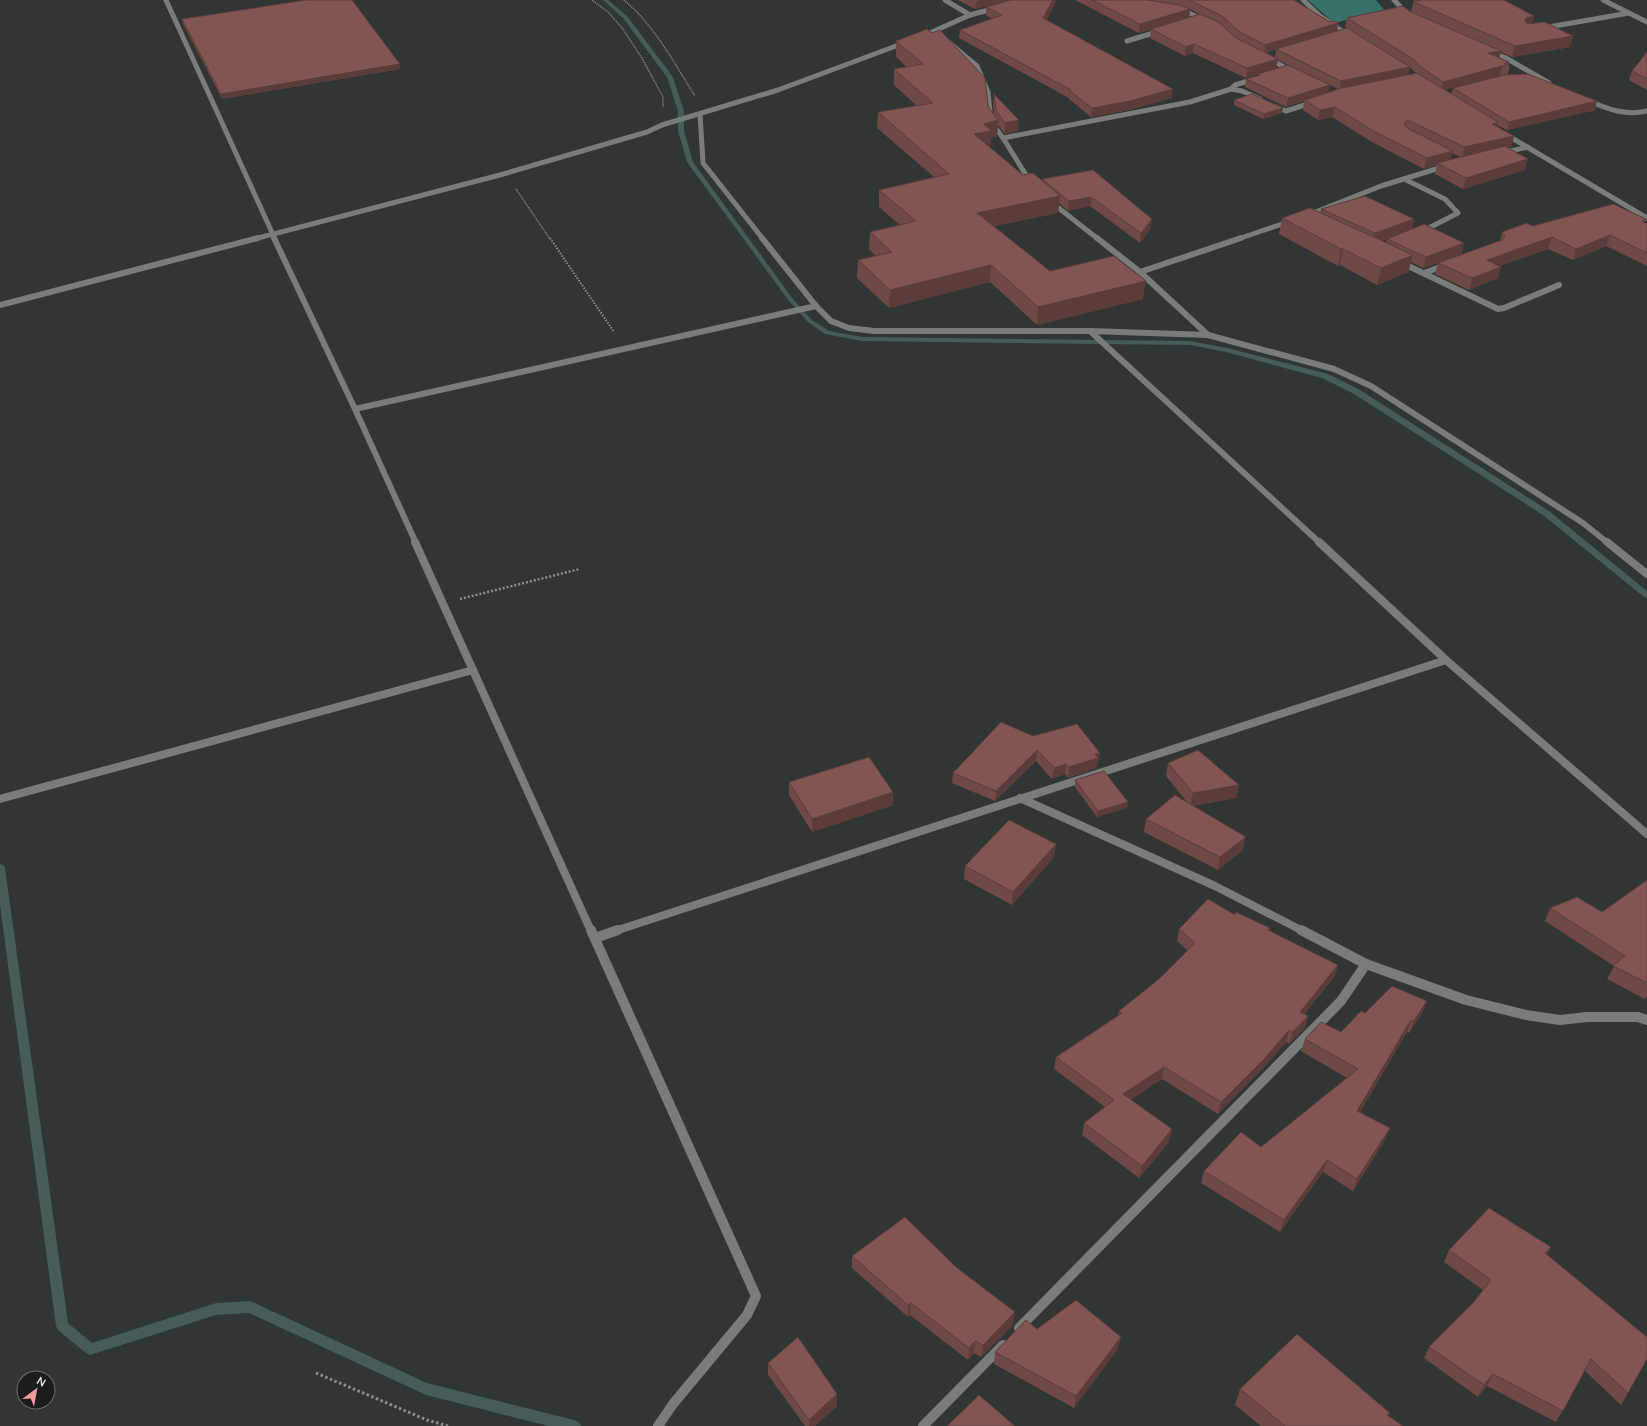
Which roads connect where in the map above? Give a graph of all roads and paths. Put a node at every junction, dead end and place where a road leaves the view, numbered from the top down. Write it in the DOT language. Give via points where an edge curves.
graph roads {
  1 [pos="166,0"];
  2 [pos="592,0"];
  3 [pos="624,0"];
  4 [pos="945,0"];
  5 [pos="1303,0"];
  6 [pos="1394,0"];
  7 [pos="1603,0"];
  8 [pos="1001,6"];
  9 [pos="1172,7"];
  10 [pos="1629,13"];
  11 [pos="970,15"];
  12 [pos="1201,18"];
  13 [pos="1415,18"];
  14 [pos="1194,21"];
  15 [pos="1207,22"];
  16 [pos="1647,22"];
  17 [pos="1541,28"];
  18 [pos="1164,30"];
  19 [pos="930,33"];
  20 [pos="1344,33"];
  21 [pos="1337,35"];
  22 [pos="937,36"];
  23 [pos="1351,37"];
  24 [pos="916,38"];
  25 [pos="944,39"];
  26 [pos="909,41"];
  27 [pos="1127,41"];
  28 [pos="1486,50"];
  29 [pos="1272,55"];
  30 [pos="1287,69"];
  31 [pos="1280,71"];
  32 [pos="1300,75"];
  33 [pos="1261,78"];
  34 [pos="1539,78"];
  35 [pos="1531,79"];
  36 [pos="1553,85"];
  37 [pos="1231,89"];
  38 [pos="1582,98"];
  39 [pos="1262,101"];
  40 [pos="1317,101"];
  41 [pos="1269,104"];
  42 [pos="1647,111"];
  43 [pos="698,115"];
  44 [pos="662,125"];
  45 [pos="1503,132"];
  46 [pos="1003,138"];
  47 [pos="1528,147"];
  48 [pos="1497,154"];
  49 [pos="1454,164"];
  50 [pos="506,174"];
  51 [pos="1404,179"];
  52 [pos="1033,186"];
  53 [pos="1048,200"];
  54 [pos="1647,218"];
  55 [pos="1294,220"];
  56 [pos="1308,220"];
  57 [pos="1417,233"];
  58 [pos="273,235"];
  59 [pos="1392,258"];
  60 [pos="1453,263"];
  61 [pos="1140,272"];
  62 [pos="1424,273"];
  63 [pos="1559,285"];
  64 [pos="0,305"];
  65 [pos="813,306"];
  66 [pos="1090,331"];
  67 [pos="1208,335"];
  68 [pos="626,349"];
  69 [pos="355,408"];
  70 [pos="580,568"];
  71 [pos="1647,574"];
  72 [pos="442,603"];
  73 [pos="1446,660"];
  74 [pos="473,670"];
  75 [pos="1020,798"];
  76 [pos="0,799"];
  77 [pos="1647,834"];
  78 [pos="595,938"];
  79 [pos="1366,964"];
  80 [pos="1647,1020"];
  81 [pos="316,1373"];
  82 [pos="660,1422"];
  83 [pos="448,1426"];
  84 [pos="923,1426"];
  1 -- 58 [label="street"];
  2 -- 44 [label="path" via="624,29 643,60 663,97"];
  3 -- 43 [label="path" via="638,11 652,29 694,94"];
  4 -- 11 [label="street"];
  5 -- 20 [label="street"];
  6 -- 13 [label="street" via="1409,16"];
  7 -- 10 [label="street"];
  8 -- 11 [label="street"];
  9 -- 12 [label="street"];
  10 -- 16 [label="street"];
  10 -- 17 [label="street"];
  11 -- 19 [label="street"];
  12 -- 14 [label="street"];
  12 -- 15 [label="street"];
  18 -- 27 [label="street"];
  19 -- 22 [label="street"];
  19 -- 24 [label="street"];
  20 -- 21 [label="street"];
  20 -- 23 [label="street"];
  25 -- 46 [label="street" via="977,66 988,92 991,122"];
  26 -- 43 [label="street" via="778,90"];
  28 -- 34 [label="street" via="1506,58"];
  29 -- 30 [label="street" via="1265,57"];
  30 -- 31 [label="street"];
  30 -- 32 [label="street"];
  33 -- 37 [label="street" via="1235,85"];
  34 -- 35 [label="street"];
  34 -- 36 [label="street"];
  37 -- 39 [label="street" via="1242,91"];
  37 -- 46 [label="street" via="1183,104"];
  38 -- 42 [label="street" via="1631,114"];
  40 -- 41 [label="street" via="1286,111"];
  43 -- 44 [label="street"];
  43 -- 65 [label="street" via="703,163"];
  44 -- 50 [label="street" via="647,132"];
  45 -- 47 [label="street"];
  46 -- 52 [label="street"];
  47 -- 48 [label="street"];
  47 -- 54 [label="street"];
  49 -- 51 [label="street"];
  50 -- 58 [label="street"];
  50 -- 68 [label="path"];
  51 -- 56 [label="street" via="1301,217"];
  51 -- 57 [label="street" via="1445,198 1458,213"];
  53 -- 61 [label="street"];
  55 -- 61 [label="street"];
  58 -- 64 [label="street"];
  58 -- 69 [label="street"];
  59 -- 62 [label="street"];
  60 -- 62 [label="street"];
  61 -- 67 [label="street"];
  62 -- 63 [label="street" via="1498,309"];
  65 -- 66 [label="street" via="831,321 848,328 868,330"];
  65 -- 68 [label="street"];
  66 -- 67 [label="street"];
  66 -- 73 [label="street"];
  67 -- 71 [label="street" via="1334,369 1371,386 1583,523"];
  68 -- 69 [label="street"];
  69 -- 72 [label="street"];
  70 -- 72 [label="path"];
  72 -- 74 [label="street"];
  73 -- 75 [label="street"];
  73 -- 77 [label="street"];
  74 -- 76 [label="street"];
  74 -- 78 [label="street"];
  75 -- 78 [label="street"];
  75 -- 79 [label="street" via="1216,886"];
  78 -- 82 [label="street" via="756,1296 747,1315"];
  79 -- 80 [label="street" via="1466,1000 1526,1015 1560,1020 1638,1017"];
  79 -- 84 [label="street" via="1340,1001"];
  81 -- 83 [label="path" via="427,1420"];
}
